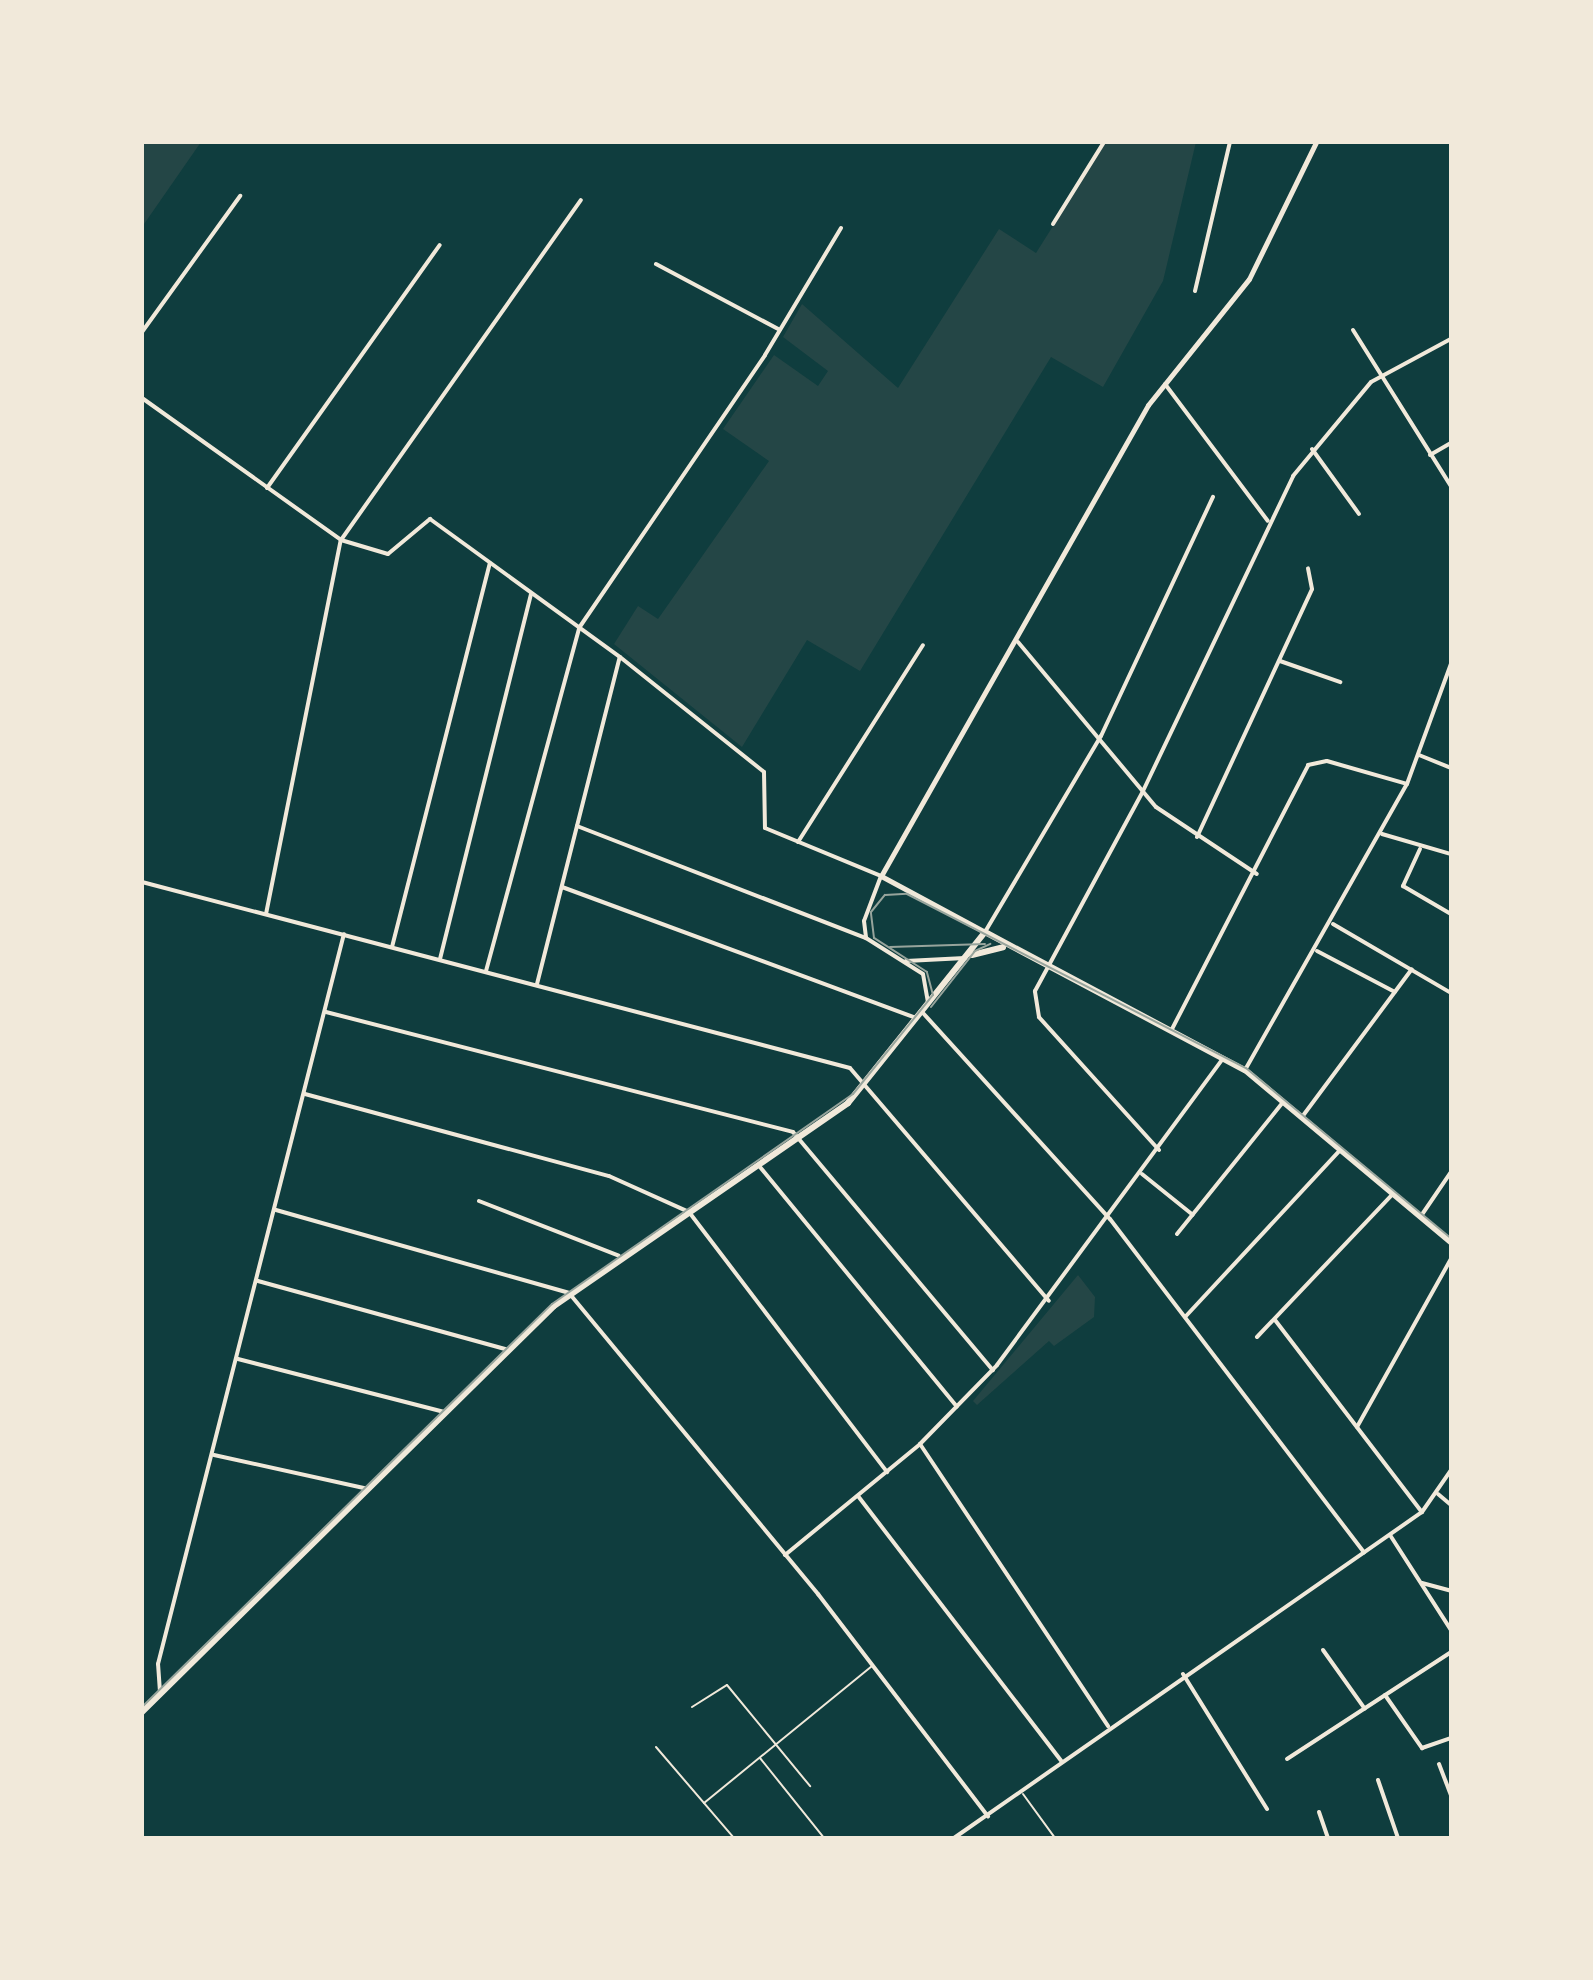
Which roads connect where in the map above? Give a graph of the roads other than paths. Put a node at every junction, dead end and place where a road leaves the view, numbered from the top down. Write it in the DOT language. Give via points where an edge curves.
graph roads {
  1 [pos="1104,142"];
  2 [pos="1230,142"];
  3 [pos="1316,142"];
  4 [pos="240,196"];
  5 [pos="581,200"];
  6 [pos="1053,224"];
  7 [pos="841,228"];
  8 [pos="440,245"];
  9 [pos="656,264"];
  10 [pos="1195,291"];
  11 [pos="780,330"];
  12 [pos="1353,330"];
  13 [pos="142,332"];
  14 [pos="1451,339"];
  15 [pos="1378,377"];
  16 [pos="1165,384"];
  17 [pos="142,398"];
  18 [pos="1451,443"];
  19 [pos="1312,449"];
  20 [pos="1430,455"];
  21 [pos="1451,486"];
  22 [pos="267,488"];
  23 [pos="1213,497"];
  24 [pos="1359,514"];
  25 [pos="1268,521"];
  26 [pos="341,540"];
  27 [pos="490,563"];
  28 [pos="1308,568"];
  29 [pos="531,594"];
  30 [pos="579,628"];
  31 [pos="1018,642"];
  32 [pos="923,645"];
  33 [pos="620,657"];
  34 [pos="1280,661"];
  35 [pos="1451,664"];
  36 [pos="1340,682"];
  37 [pos="1101,736"];
  38 [pos="1419,755"];
  39 [pos="1451,768"];
  40 [pos="1407,784"];
  41 [pos="1143,791"];
  42 [pos="577,826"];
  43 [pos="1382,834"];
  44 [pos="1197,837"];
  45 [pos="798,842"];
  46 [pos="1420,849"];
  47 [pos="1451,854"];
  48 [pos="1257,874"];
  49 [pos="881,876"];
  50 [pos="142,882"];
  51 [pos="562,887"];
  52 [pos="266,914"];
  53 [pos="1451,914"];
  54 [pos="1333,924"];
  55 [pos="985,932"];
  56 [pos="344,934"];
  57 [pos="866,938"];
  58 [pos="392,947"];
  59 [pos="1003,947"];
  60 [pos="1317,951"];
  61 [pos="967,958"];
  62 [pos="440,959"];
  63 [pos="904,961"];
  64 [pos="1047,969"];
  65 [pos="1412,969"];
  66 [pos="486,971"];
  67 [pos="537,984"];
  68 [pos="1395,992"];
  69 [pos="1451,993"];
  70 [pos="326,1012"];
  71 [pos="923,1014"];
  72 [pos="1171,1031"];
  73 [pos="1224,1058"];
  74 [pos="1245,1070"];
  75 [pos="867,1083"];
  76 [pos="305,1094"];
  77 [pos="1285,1101"];
  78 [pos="1302,1117"];
  79 [pos="801,1140"];
  80 [pos="1159,1150"];
  81 [pos="1340,1150"];
  82 [pos="760,1167"];
  83 [pos="1451,1172"];
  84 [pos="1142,1174"];
  85 [pos="1391,1196"];
  86 [pos="479,1201"];
  87 [pos="276,1210"];
  88 [pos="689,1212"];
  89 [pos="1193,1215"];
  90 [pos="1110,1219"];
  91 [pos="1419,1219"];
  92 [pos="1177,1234"];
  93 [pos="1451,1242"];
  94 [pos="619,1256"];
  95 [pos="1451,1259"];
  96 [pos="258,1281"];
  97 [pos="569,1293"];
  98 [pos="1049,1301"];
  99 [pos="1186,1316"];
  100 [pos="1275,1320"];
  101 [pos="1257,1337"];
  102 [pos="509,1350"];
  103 [pos="238,1359"];
  104 [pos="993,1370"];
  105 [pos="957,1407"];
  106 [pos="445,1412"];
  107 [pos="1357,1427"];
  108 [pos="920,1444"];
  109 [pos="213,1455"];
  110 [pos="1451,1470"];
  111 [pos="887,1472"];
  112 [pos="368,1489"];
  113 [pos="1438,1494"];
  114 [pos="858,1496"];
  115 [pos="1451,1505"];
  116 [pos="1422,1512"];
  117 [pos="1390,1535"];
  118 [pos="1364,1552"];
  119 [pos="785,1555"];
  120 [pos="1420,1582"];
  121 [pos="1451,1591"];
  122 [pos="1451,1630"];
  123 [pos="1323,1650"];
  124 [pos="1451,1652"];
  125 [pos="874,1665"];
  126 [pos="1183,1674"];
  127 [pos="1385,1695"];
  128 [pos="162,1696"];
  129 [pos="692,1707"];
  130 [pos="1365,1709"];
  131 [pos="142,1712"];
  132 [pos="1108,1726"];
  133 [pos="1451,1738"];
  134 [pos="776,1744"];
  135 [pos="656,1747"];
  136 [pos="760,1758"];
  137 [pos="1287,1759"];
  138 [pos="1061,1761"];
  139 [pos="1439,1764"];
  140 [pos="1378,1780"];
  141 [pos="810,1786"];
  142 [pos="1021,1792"];
  143 [pos="1451,1796"];
  144 [pos="704,1803"];
  145 [pos="1267,1809"];
  146 [pos="1319,1812"];
  147 [pos="988,1816"];
  148 [pos="734,1838"];
  149 [pos="824,1838"];
  150 [pos="954,1838"];
  151 [pos="1055,1838"];
  152 [pos="1328,1838"];
  153 [pos="1398,1838"];
  1 -- 6 [label="street"];
  2 -- 10 [label="street"];
  3 -- 16 [label="street" via="1249,279"];
  4 -- 13 [label="street"];
  5 -- 26 [label="street"];
  7 -- 11 [label="street"];
  8 -- 22 [label="street"];
  9 -- 11 [label="street"];
  11 -- 30 [label="street"];
  12 -- 15 [label="street"];
  14 -- 15 [label="street"];
  15 -- 19 [label="street"];
  15 -- 20 [label="street"];
  16 -- 25 [label="street"];
  16 -- 31 [label="street"];
  17 -- 22 [label="street"];
  18 -- 20 [label="street"];
  19 -- 24 [label="street"];
  19 -- 25 [label="street"];
  20 -- 21 [label="street"];
  22 -- 26 [label="street"];
  23 -- 37 [label="street"];
  25 -- 41 [label="street"];
  26 -- 27 [label="street" via="388,554 430,519"];
  26 -- 52 [label="street"];
  27 -- 29 [label="street"];
  27 -- 58 [label="street"];
  28 -- 34 [label="street" via="1312,589"];
  29 -- 30 [label="street"];
  29 -- 62 [label="street"];
  30 -- 33 [label="street"];
  30 -- 66 [label="street"];
  31 -- 37 [label="street"];
  31 -- 49 [label="street"];
  32 -- 45 [label="street"];
  33 -- 42 [label="street"];
  33 -- 45 [label="street" via="764,772 762,826"];
  34 -- 36 [label="street"];
  34 -- 44 [label="street"];
  35 -- 38 [label="street"];
  37 -- 41 [label="street"];
  37 -- 55 [label="street"];
  38 -- 39 [label="street"];
  38 -- 40 [label="street"];
  40 -- 43 [label="street"];
  40 -- 48 [label="street" via="1312,762"];
  41 -- 44 [label="street"];
  41 -- 64 [label="street"];
  42 -- 51 [label="street"];
  42 -- 57 [label="street"];
  43 -- 46 [label="street"];
  43 -- 54 [label="street"];
  44 -- 48 [label="street"];
  45 -- 49 [label="street"];
  46 -- 47 [label="street"];
  46 -- 53 [label="street" via="1403,886"];
  48 -- 72 [label="street"];
  49 -- 55 [label="street"];
  49 -- 57 [label="street" via="864,921"];
  50 -- 52 [label="street"];
  51 -- 67 [label="street"];
  51 -- 71 [label="street"];
  52 -- 56 [label="street"];
  54 -- 60 [label="street"];
  54 -- 65 [label="street"];
  55 -- 59 [label="main road"];
  55 -- 61 [label="main road"];
  56 -- 58 [label="street"];
  56 -- 70 [label="street"];
  57 -- 63 [label="street"];
  58 -- 62 [label="street"];
  59 -- 61 [label="main road"];
  59 -- 64 [label="main road"];
  60 -- 68 [label="street"];
  60 -- 74 [label="street"];
  61 -- 63 [label="street"];
  61 -- 71 [label="main road"];
  62 -- 66 [label="street"];
  63 -- 71 [label="street" via="928,981"];
  64 -- 72 [label="main road"];
  64 -- 80 [label="street" via="1035,1011"];
  65 -- 68 [label="street"];
  65 -- 69 [label="street"];
  66 -- 67 [label="street"];
  67 -- 75 [label="street" via="830,1062"];
  68 -- 78 [label="street"];
  70 -- 76 [label="street"];
  70 -- 79 [label="street" via="787,1129"];
  71 -- 75 [label="main road"];
  71 -- 90 [label="street"];
  72 -- 73 [label="main road"];
  73 -- 74 [label="main road"];
  73 -- 80 [label="street"];
  74 -- 77 [label="main road"];
  75 -- 79 [label="main road"];
  75 -- 98 [label="street"];
  76 -- 87 [label="street"];
  76 -- 88 [label="street" via="609,1176"];
  77 -- 78 [label="main road"];
  77 -- 89 [label="street"];
  78 -- 81 [label="main road"];
  79 -- 82 [label="main road"];
  79 -- 104 [label="street"];
  80 -- 84 [label="street"];
  81 -- 85 [label="main road"];
  81 -- 99 [label="street"];
  82 -- 88 [label="main road"];
  82 -- 105 [label="street"];
  83 -- 91 [label="street"];
  84 -- 89 [label="street"];
  84 -- 90 [label="street"];
  85 -- 91 [label="main road"];
  85 -- 100 [label="street"];
  86 -- 94 [label="street"];
  87 -- 96 [label="street"];
  87 -- 97 [label="street"];
  88 -- 94 [label="main road"];
  88 -- 111 [label="street"];
  89 -- 92 [label="street"];
  90 -- 98 [label="street"];
  90 -- 99 [label="street"];
  91 -- 93 [label="main road"];
  94 -- 97 [label="main road"];
  95 -- 107 [label="street"];
  96 -- 102 [label="street"];
  96 -- 103 [label="street"];
  97 -- 102 [label="main road"];
  97 -- 119 [label="street"];
  98 -- 104 [label="street"];
  99 -- 118 [label="street"];
  100 -- 101 [label="street"];
  100 -- 107 [label="street"];
  102 -- 106 [label="main road"];
  103 -- 106 [label="street"];
  103 -- 109 [label="street"];
  104 -- 105 [label="street"];
  105 -- 108 [label="street"];
  106 -- 112 [label="main road"];
  107 -- 116 [label="street"];
  108 -- 111 [label="street"];
  108 -- 132 [label="street"];
  109 -- 112 [label="street"];
  109 -- 128 [label="street" via="158,1664"];
  110 -- 113 [label="street"];
  111 -- 114 [label="street"];
  112 -- 128 [label="main road"];
  113 -- 115 [label="street"];
  113 -- 116 [label="street"];
  114 -- 119 [label="street"];
  114 -- 138 [label="street"];
  116 -- 117 [label="street"];
  117 -- 118 [label="street"];
  117 -- 120 [label="street"];
  118 -- 126 [label="street"];
  119 -- 125 [label="street"];
  120 -- 121 [label="street"];
  120 -- 122 [label="street"];
  123 -- 130 [label="street"];
  124 -- 127 [label="street"];
  125 -- 134 [label="lane"];
  125 -- 147 [label="street"];
  126 -- 132 [label="street"];
  126 -- 145 [label="street"];
  127 -- 130 [label="street"];
  127 -- 133 [label="street" via="1422,1748"];
  128 -- 131 [label="main road"];
  129 -- 134 [label="lane" via="727,1685"];
  130 -- 137 [label="street"];
  132 -- 138 [label="street"];
  134 -- 136 [label="lane"];
  134 -- 141 [label="lane"];
  135 -- 144 [label="lane"];
  136 -- 144 [label="lane"];
  136 -- 149 [label="lane"];
  138 -- 142 [label="street"];
  139 -- 143 [label="street"];
  140 -- 153 [label="street"];
  142 -- 147 [label="street"];
  142 -- 151 [label="lane"];
  144 -- 148 [label="lane"];
  146 -- 152 [label="street"];
  147 -- 150 [label="street"];
}
